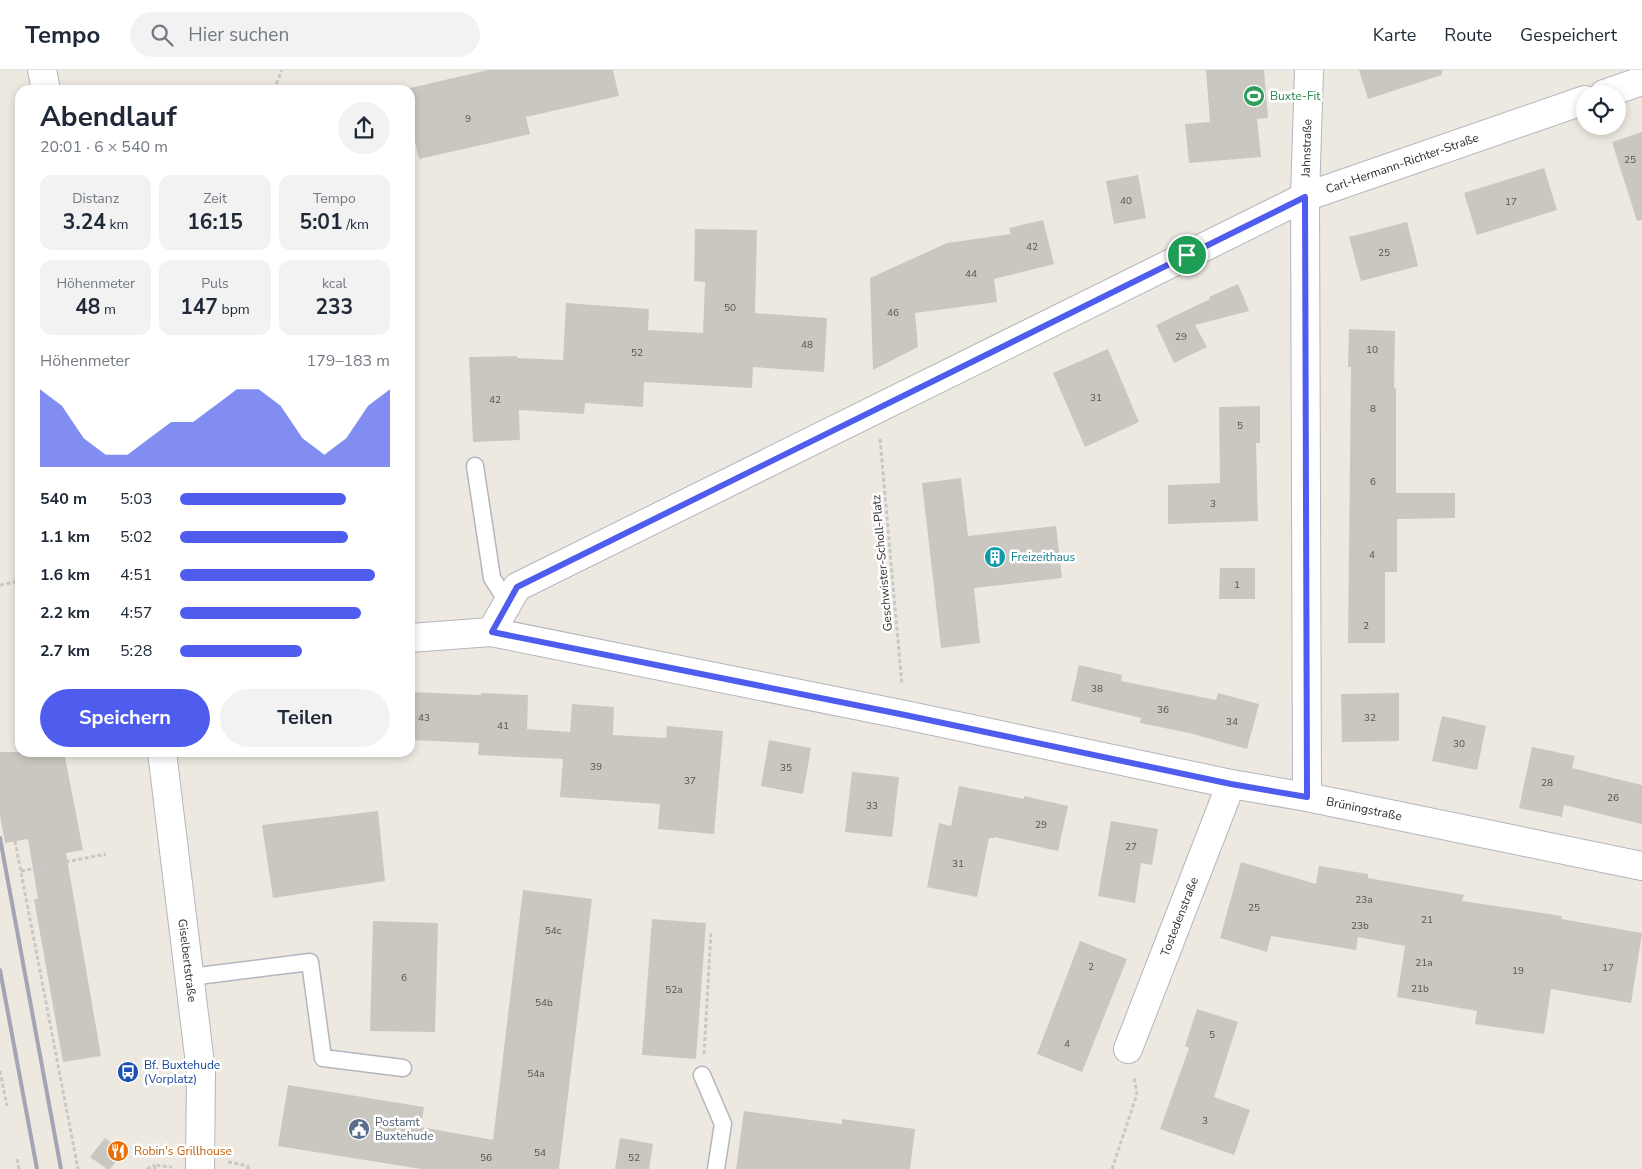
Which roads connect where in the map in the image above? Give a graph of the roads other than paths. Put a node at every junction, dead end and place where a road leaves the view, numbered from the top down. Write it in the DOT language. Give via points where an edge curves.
graph roads {
  1 [pos="42,70"];
  2 [pos="1309,70"];
  3 [pos="1642,81"];
  4 [pos="45,85"];
  5 [pos="1626,86"];
  6 [pos="1576,103"];
  7 [pos="1305,197"];
  8 [pos="475,466"];
  9 [pos="508,602"];
  10 [pos="492,632"];
  11 [pos="415,638"];
  12 [pos="163,757"];
  13 [pos="1231,784"];
  14 [pos="1307,797"];
  15 [pos="1642,866"];
  16 [pos="190,977"];
  17 [pos="1128,1049"];
  18 [pos="404,1068"];
  19 [pos="702,1075"];
  20 [pos="212,1165"];
  21 [pos="716,1169"];
  1 -- 4 [label="street"];
  2 -- 7 [label="street, Jahnstraße"];
  3 -- 5 [label="street"];
  6 -- 7 [label="street, Carl-Hermann-Richter-Straße"];
  7 -- 9 [label="street, Carl-Hermann-Richter-Straße" via="517,587"];
  7 -- 14 [label="street, Jahnstraße"];
  8 -- 9 [label="lane" via="492,578"];
  9 -- 10 [label="street, Carl-Hermann-Richter-Straße"];
  10 -- 11 [label="street, Brüningstraße"];
  10 -- 13 [label="street, Brüningstraße"];
  12 -- 16 [label="street, Giselbertstraße"];
  13 -- 14 [label="street, Brüningstraße"];
  13 -- 17 [label="street, Tostedenstraße"];
  14 -- 15 [label="street, Brüningstraße"];
  16 -- 18 [label="lane" via="310,962 323,1058"];
  16 -- 20 [label="street, Giselbertstraße"];
  19 -- 21 [label="lane" via="723,1124"];
}
